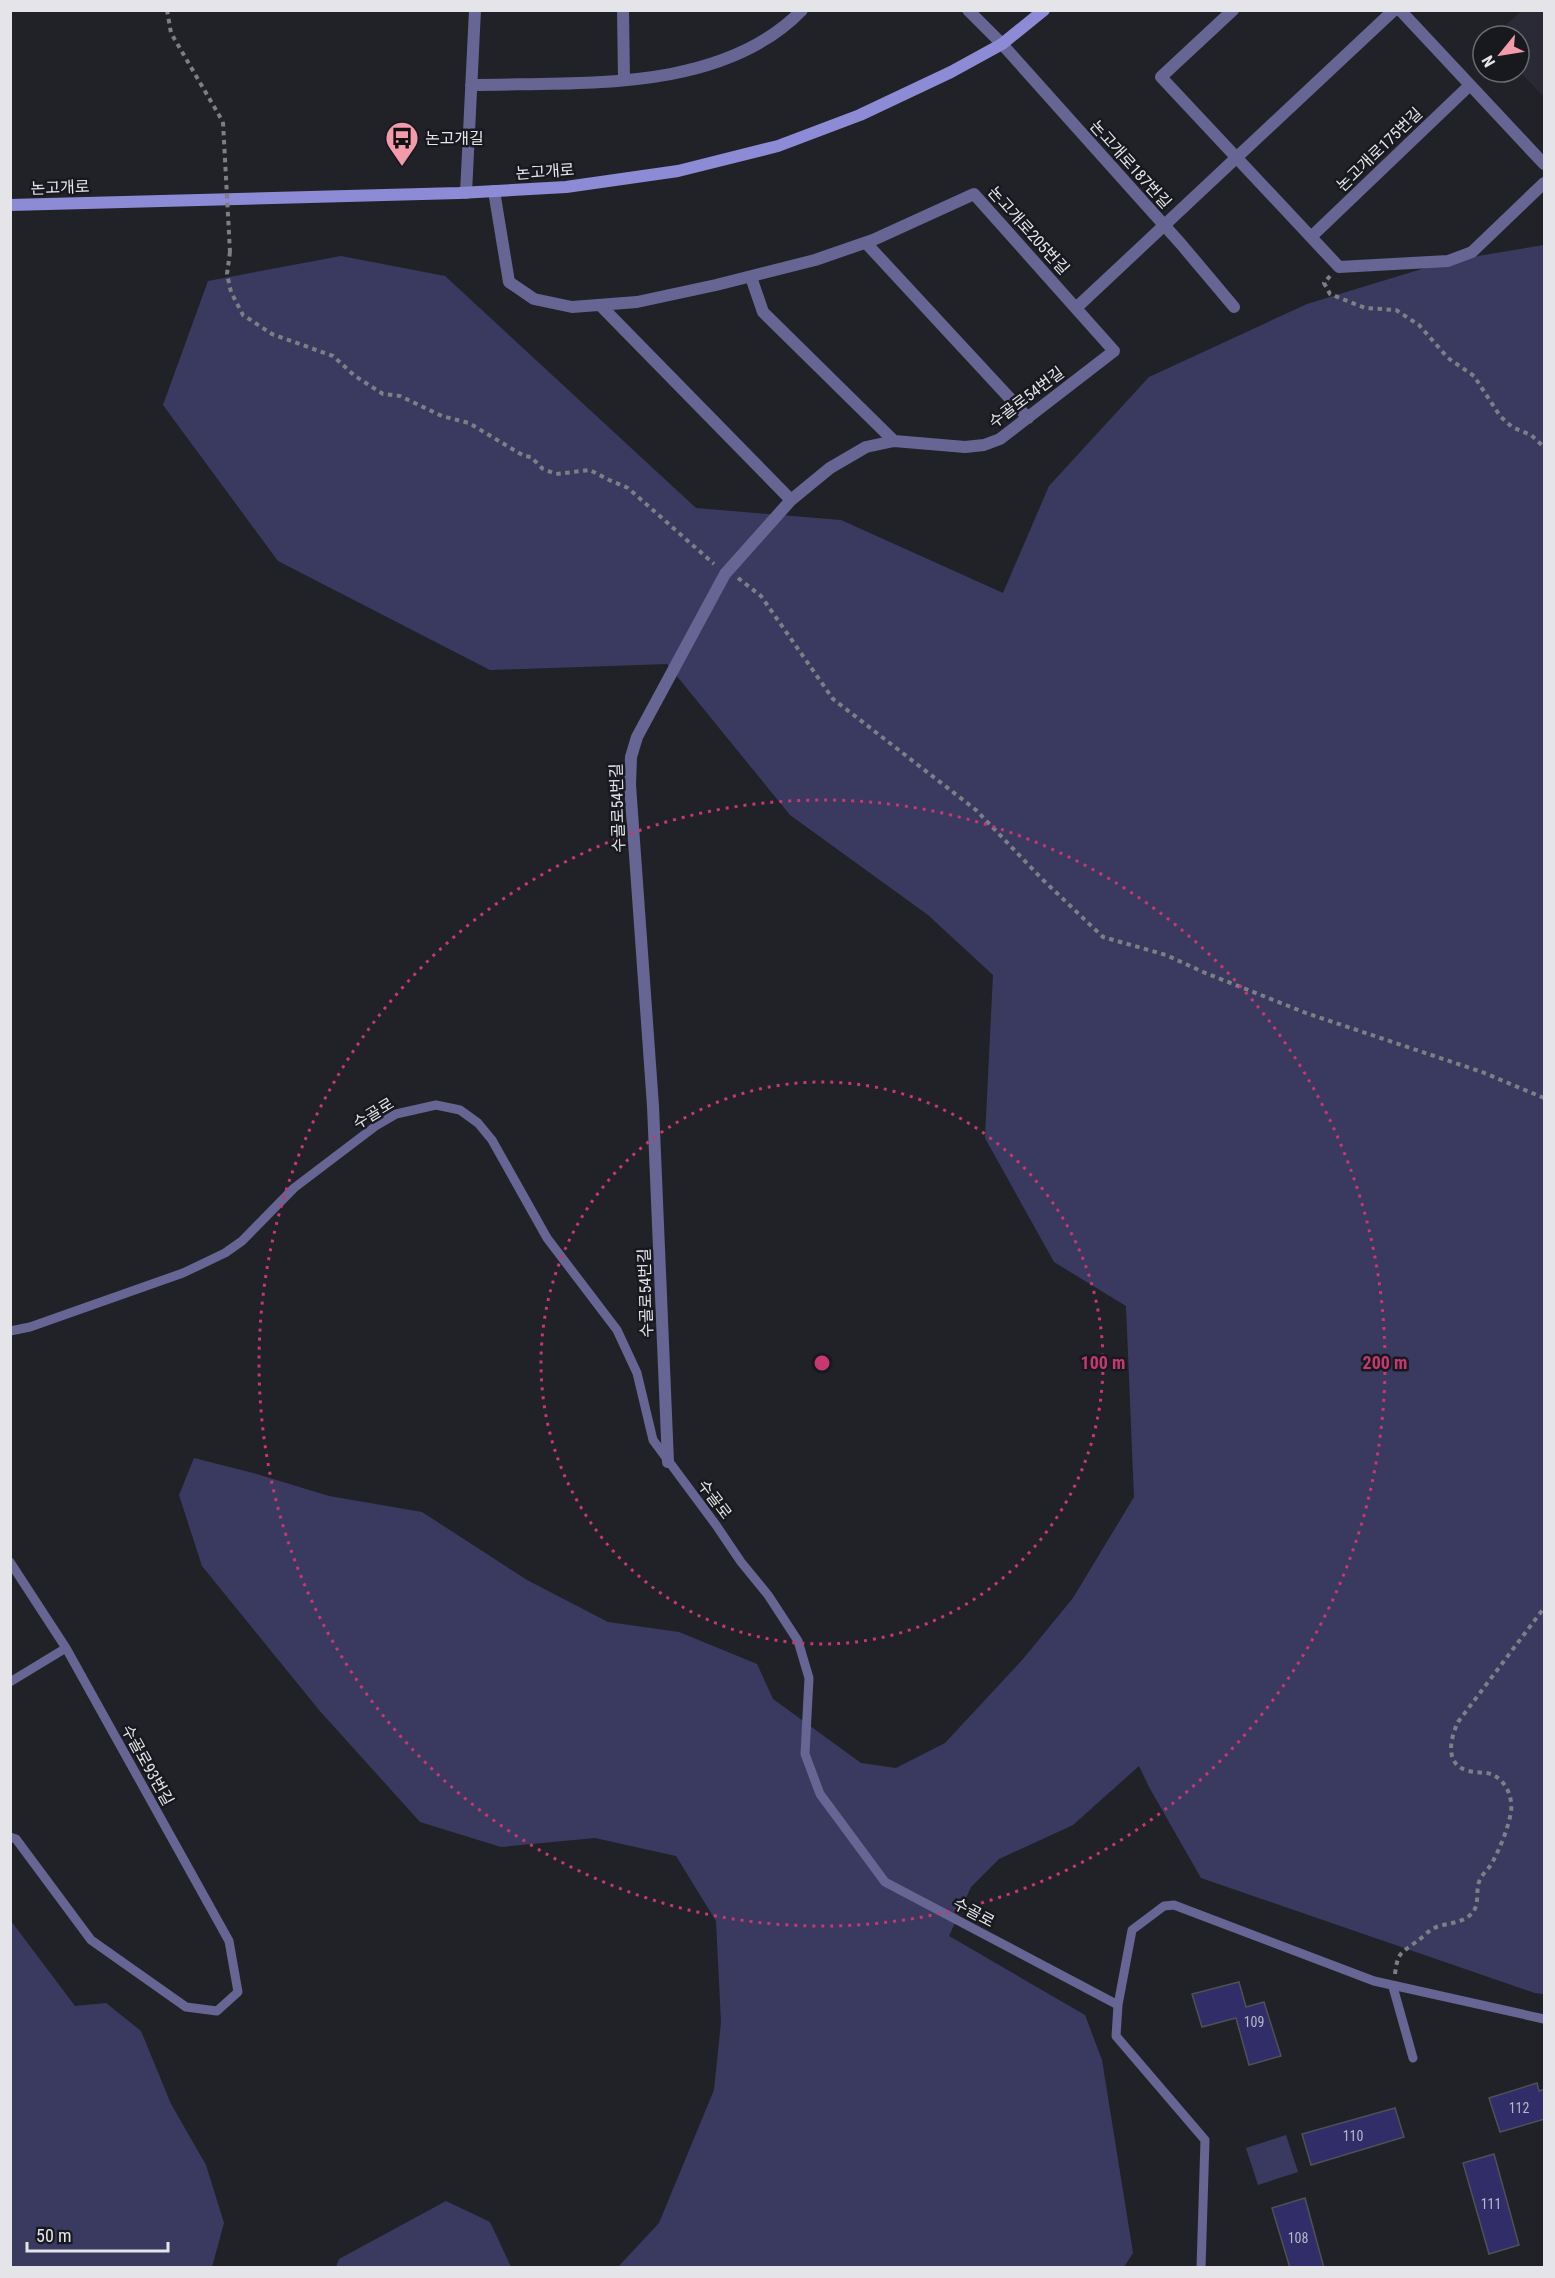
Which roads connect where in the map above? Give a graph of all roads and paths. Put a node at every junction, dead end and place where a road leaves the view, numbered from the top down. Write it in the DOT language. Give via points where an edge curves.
graph roads {
  1 [pos="167,10"];
  2 [pos="475,10"];
  3 [pos="623,10"];
  4 [pos="802,10"];
  5 [pos="968,10"];
  6 [pos="1044,10"];
  7 [pos="1233,10"];
  8 [pos="1394,10"];
  9 [pos="1400,10"];
  10 [pos="1002,44"];
  11 [pos="624,79"];
  12 [pos="471,85"];
  13 [pos="1470,85"];
  14 [pos="1237,158"];
  15 [pos="1545,164"];
  16 [pos="1545,183"];
  17 [pos="494,191"];
  18 [pos="466,193"];
  19 [pos="10,205"];
  20 [pos="1165,226"];
  21 [pos="1311,237"];
  22 [pos="866,243"];
  23 [pos="1339,267"];
  24 [pos="751,277"];
  25 [pos="600,305"];
  26 [pos="1234,307"];
  27 [pos="1076,308"];
  28 [pos="1114,351"];
  29 [pos="1028,418"];
  30 [pos="894,441"];
  31 [pos="1545,447"];
  32 [pos="791,500"];
  33 [pos="725,574"];
  34 [pos="1545,1098"];
  35 [pos="10,1332"];
  36 [pos="668,1462"];
  37 [pos="10,1562"];
  38 [pos="1545,1608"];
  39 [pos="66,1648"];
  40 [pos="10,1682"];
  41 [pos="10,1837"];
  42 [pos="1393,1987"];
  43 [pos="1118,2005"];
  44 [pos="1545,2019"];
  45 [pos="1413,2058"];
  46 [pos="1201,2268"];
  1 -- 33 [label="path, bridge" via="171,33 223,122 230,252 226,273 243,315 272,334 333,356 383,394 400,396 442,416 469,423 531,457 543,469 556,474 590,470 628,488"];
  2 -- 12 [label="street"];
  3 -- 11 [label="street"];
  4 -- 11 [label="street" via="764,42 720,61 671,75"];
  5 -- 10 [label="street, 논고개로187번길"];
  6 -- 10 [label="main road, 논고개로"];
  7 -- 14 [label="street" via="1161,77"];
  8 -- 14 [label="street"];
  9 -- 13 [label="street"];
  10 -- 17 [label="main road, 논고개로" via="860,115 778,146 678,171 566,187"];
  10 -- 20 [label="street, 논고개로187번길"];
  11 -- 12 [label="street"];
  12 -- 18 [label="street"];
  13 -- 15 [label="street"];
  13 -- 21 [label="street, 논고개로175번길"];
  14 -- 20 [label="street"];
  14 -- 21 [label="street"];
  16 -- 23 [label="street" via="1472,252 1448,261"];
  17 -- 18 [label="main road, 논고개로"];
  17 -- 25 [label="street, 논고개로205번길" via="510,282 534,299 572,307"];
  18 -- 19 [label="main road, 논고개로"];
  20 -- 26 [label="street, 논고개로187번길"];
  20 -- 27 [label="street"];
  21 -- 23 [label="street"];
  22 -- 24 [label="street, 논고개로205번길"];
  22 -- 27 [label="street, 논고개로205번길" via="974,194"];
  22 -- 29 [label="street"];
  23 -- 31 [label="path" via="1324,284 1330,294 1365,308 1396,310 1419,325 1448,358 1474,376 1500,416"];
  24 -- 25 [label="street, 논고개로205번길" via="637,302"];
  24 -- 30 [label="street" via="763,312"];
  25 -- 32 [label="street"];
  27 -- 28 [label="street, 논고개로205번길"];
  28 -- 29 [label="street, 수골로54번길"];
  29 -- 30 [label="street, 수골로54번길" via="1000,440 984,445"];
  30 -- 32 [label="street, 수골로54번길" via="866,447 830,468"];
  32 -- 33 [label="street, 수골로54번길"];
  33 -- 34 [label="path" via="739,578 761,596 833,699 975,810 1103,937 1166,955 1306,1013 1482,1072"];
  33 -- 36 [label="street, 수골로54번길" via="637,737 631,757 653,1106"];
  35 -- 36 [label="lane, 수골로" via="183,1273 225,1253 294,1188 377,1125 396,1114 436,1105 460,1110 492,1140 547,1238 617,1330 637,1373 653,1440"];
  36 -- 43 [label="lane, 수골로" via="798,1641 809,1678 806,1754 820,1794 885,1882"];
  37 -- 39 [label="lane, 수골로93번길"];
  38 -- 42 [label="path" via="1467,1709 1452,1736 1452,1760 1458,1767 1492,1775 1504,1783 1510,1794 1512,1810 1506,1832 1479,1882 1477,1906 1468,1917 1434,1928 1404,1949 1397,1960"];
  39 -- 40 [label="lane"];
  39 -- 41 [label="lane, 수골로93번길" via="229,1941 238,1992 217,2011 186,2007 91,1940 16,1839"];
  42 -- 43 [label="lane" via="1174,1905 1164,1906 1132,1930"];
  42 -- 44 [label="lane"];
  42 -- 45 [label="lane"];
  43 -- 46 [label="lane" via="1116,2036 1205,2139"];
}
